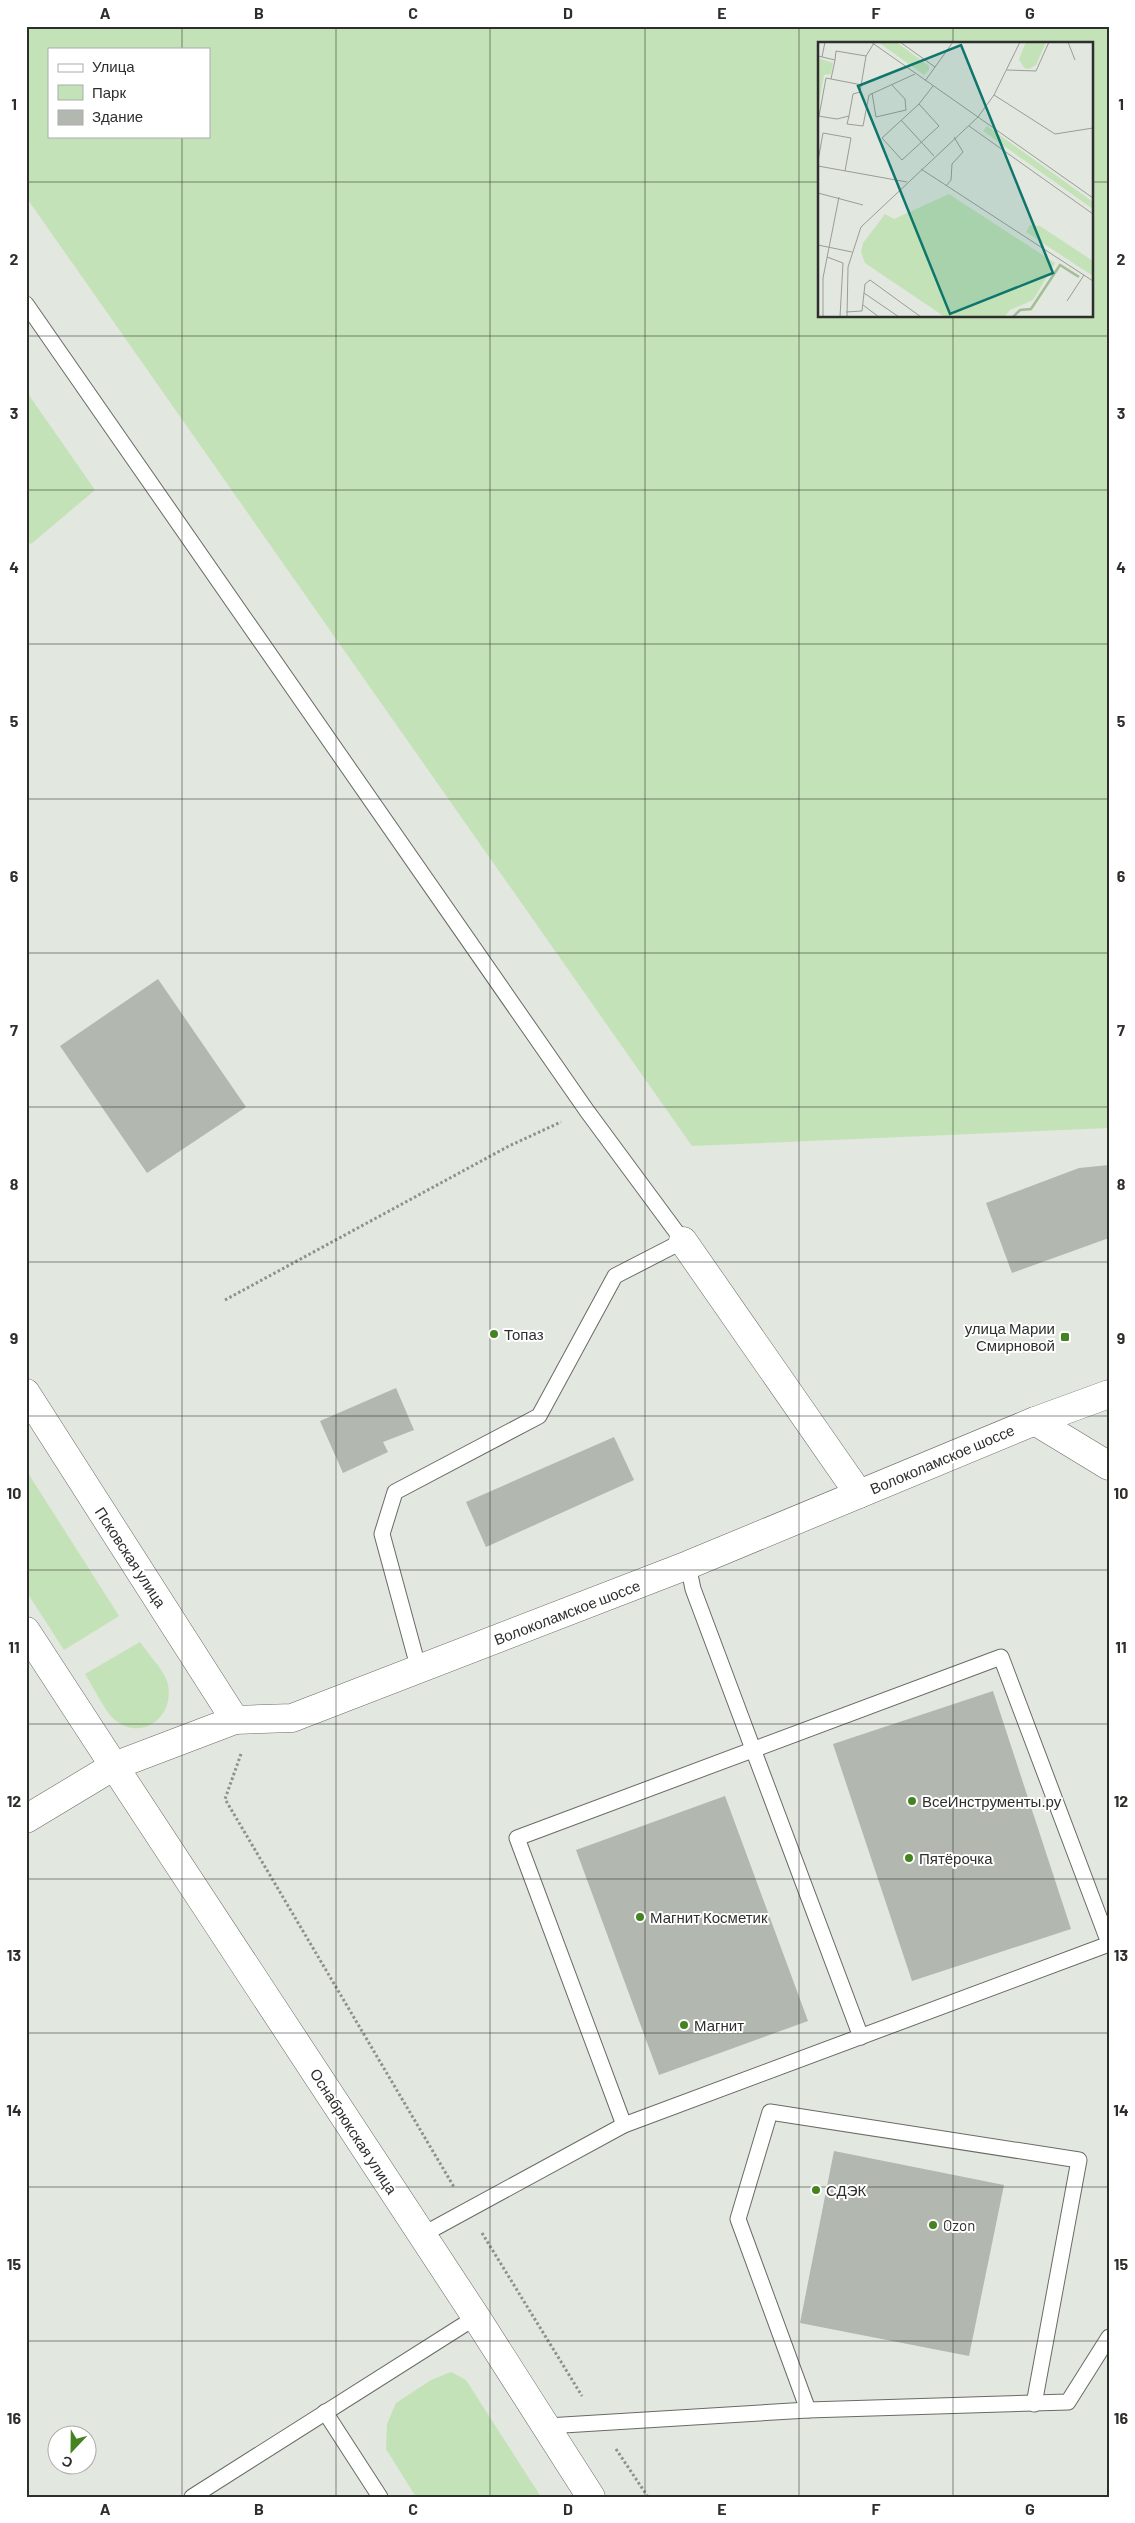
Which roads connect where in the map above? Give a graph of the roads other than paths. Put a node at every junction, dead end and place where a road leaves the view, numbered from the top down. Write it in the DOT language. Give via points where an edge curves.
graph roads {
  1 [pos="26,304"];
  2 [pos="683,1241"];
  3 [pos="26,1393"];
  4 [pos="1109,1394"];
  5 [pos="1035,1421"];
  6 [pos="1109,1466"];
  7 [pos="859,1494"];
  8 [pos="688,1565"];
  9 [pos="26,1631"];
  10 [pos="419,1670"];
  11 [pos="235,1720"];
  12 [pos="753,1750"];
  13 [pos="114,1766"];
  14 [pos="26,1819"];
  15 [pos="1109,1943"];
  16 [pos="861,2037"];
  17 [pos="624,2125"];
  18 [pos="422,2235"];
  19 [pos="476,2317"];
  20 [pos="1109,2337"];
  21 [pos="1034,2404"];
  22 [pos="808,2410"];
  23 [pos="325,2412"];
  24 [pos="546,2426"];
  25 [pos="192,2497"];
  26 [pos="380,2497"];
  27 [pos="591,2497"];
  1 -- 2 [label="lane" via="587,1111"];
  2 -- 7 [label="main road"];
  2 -- 10 [label="lane" via="615,1276 539,1416 395,1492 382,1534"];
  3 -- 11 [label="main road, Псковская улица"];
  4 -- 5 [label="main road, Волоколамское шоссе"];
  5 -- 6 [label="main road"];
  5 -- 7 [label="main road, Волоколамское шоссе"];
  7 -- 8 [label="main road, Волоколамское шоссе"];
  8 -- 10 [label="main road, Волоколамское шоссе"];
  8 -- 12 [label="lane" via="693,1589"];
  9 -- 13 [label="main road"];
  10 -- 11 [label="main road, Волоколамское шоссе" via="292,1718"];
  11 -- 13 [label="main road, Волоколамское шоссе"];
  12 -- 15 [label="lane" via="1001,1657"];
  12 -- 16 [label="lane"];
  12 -- 17 [label="lane" via="517,1838"];
  13 -- 14 [label="main road, Волоколамское шоссе"];
  13 -- 18 [label="main road, Оснабрюкская улица"];
  15 -- 16 [label="lane"];
  16 -- 17 [label="lane"];
  17 -- 18 [label="lane"];
  18 -- 19 [label="main road, Оснабрюкская улица"];
  19 -- 23 [label="lane"];
  19 -- 24 [label="main road, Оснабрюкская улица"];
  20 -- 21 [label="lane" via="1068,2402"];
  21 -- 22 [label="lane"];
  21 -- 22 [label="lane" via="1080,2160 770,2112 738,2219"];
  22 -- 24 [label="lane"];
  23 -- 25 [label="lane"];
  23 -- 26 [label="lane"];
  24 -- 27 [label="main road, Оснабрюкская улица"];
}
